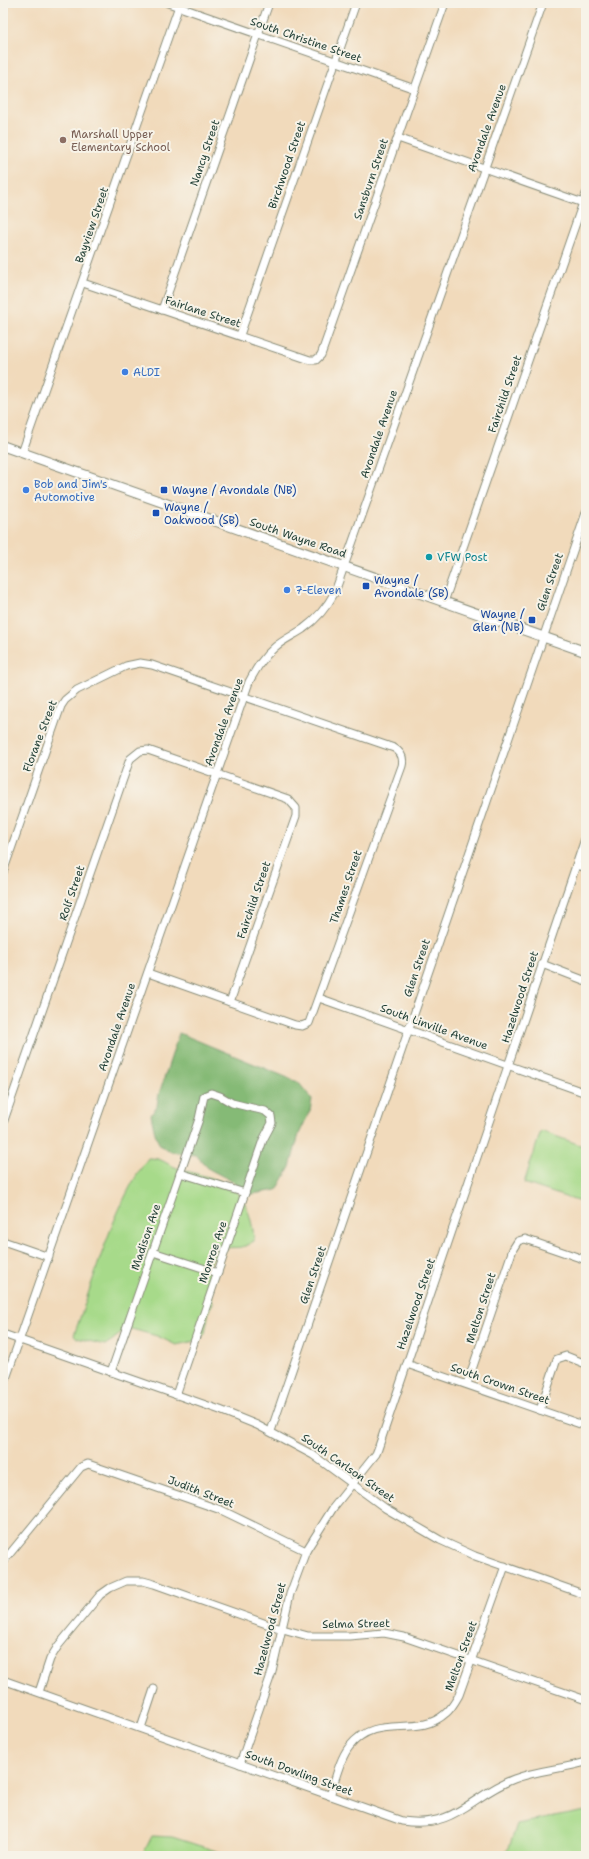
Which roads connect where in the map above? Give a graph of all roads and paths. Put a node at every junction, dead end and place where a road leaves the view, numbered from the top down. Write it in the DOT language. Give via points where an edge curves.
graph roads {
  1 [pos="168,3"];
  2 [pos="269,3"];
  3 [pos="356,3"];
  4 [pos="445,3"];
  5 [pos="543,3"];
  6 [pos="179,5"];
  7 [pos="258,34"];
  8 [pos="335,62"];
  9 [pos="415,89"];
  10 [pos="398,138"];
  11 [pos="484,169"];
  12 [pos="586,194"];
  13 [pos="584,204"];
  14 [pos="83,283"];
  15 [pos="162,310"];
  16 [pos="240,335"];
  17 [pos="316,360"];
  18 [pos="3,446"];
  19 [pos="22,453"];
  20 [pos="586,513"];
  21 [pos="344,567"];
  22 [pos="444,602"];
  23 [pos="543,637"];
  24 [pos="586,652"];
  25 [pos="244,697"];
  26 [pos="217,775"];
  27 [pos="295,806"];
  28 [pos="586,836"];
  29 [pos="576,865"];
  30 [pos="586,868"];
  31 [pos="3,872"];
  32 [pos="542,964"];
  33 [pos="148,973"];
  34 [pos="586,981"];
  35 [pos="319,998"];
  36 [pos="230,1002"];
  37 [pos="408,1030"];
  38 [pos="508,1066"];
  39 [pos="586,1093"];
  40 [pos="200,1108"];
  41 [pos="3,1123"];
  42 [pos="180,1173"];
  43 [pos="245,1193"];
  44 [pos="3,1241"];
  45 [pos="153,1252"];
  46 [pos="49,1257"];
  47 [pos="586,1260"];
  48 [pos="218,1273"];
  49 [pos="3,1334"];
  50 [pos="20,1340"];
  51 [pos="407,1364"];
  52 [pos="586,1364"];
  53 [pos="111,1372"];
  54 [pos="467,1384"];
  55 [pos="3,1387"];
  56 [pos="176,1395"];
  57 [pos="540,1410"];
  58 [pos="586,1426"];
  59 [pos="271,1431"];
  60 [pos="352,1484"];
  61 [pos="306,1551"];
  62 [pos="3,1562"];
  63 [pos="505,1566"];
  64 [pos="586,1595"];
  65 [pos="281,1629"];
  66 [pos="471,1661"];
  67 [pos="3,1680"];
  68 [pos="154,1689"];
  69 [pos="39,1692"];
  70 [pos="586,1700"];
  71 [pos="141,1728"];
  72 [pos="586,1762"];
  73 [pos="240,1764"];
  74 [pos="330,1796"];
  1 -- 6 [label="street, South Christine Street"];
  2 -- 7 [label="street, Nancy Street"];
  3 -- 8 [label="street, Birchwood Street"];
  4 -- 9 [label="street, Sansburn Street"];
  5 -- 11 [label="street, Avondale Avenue"];
  6 -- 7 [label="street, South Christine Street"];
  6 -- 14 [label="street, Bayview Street"];
  7 -- 8 [label="street, South Christine Street"];
  7 -- 15 [label="street, Nancy Street"];
  8 -- 9 [label="street, South Christine Street"];
  8 -- 16 [label="street, Birchwood Street"];
  9 -- 10 [label="street, Sansburn Street"];
  10 -- 11 [label="street"];
  10 -- 17 [label="street, Sansburn Street" via="321,355"];
  11 -- 13 [label="street"];
  11 -- 21 [label="street, Avondale Avenue"];
  12 -- 13 [label="street, Fairchild Street"];
  13 -- 22 [label="street, Fairchild Street"];
  14 -- 15 [label="street, Fairlane Street"];
  14 -- 19 [label="street, Bayview Street"];
  15 -- 16 [label="street, Fairlane Street"];
  16 -- 17 [label="street, Fairlane Street"];
  18 -- 19 [label="main road, South Wayne Road"];
  19 -- 21 [label="main road, South Wayne Road"];
  20 -- 23 [label="street, Glen Street"];
  21 -- 22 [label="main road, South Wayne Road"];
  21 -- 25 [label="street, Avondale Avenue" via="335,592 326,607 311,622 268,653 254,673"];
  22 -- 23 [label="main road, South Wayne Road"];
  23 -- 24 [label="main road, South Wayne Road"];
  23 -- 37 [label="street, Glen Street"];
  25 -- 26 [label="street, Avondale Avenue"];
  25 -- 31 [label="street, Florane Street" via="140,663 126,666 71,694 59,711"];
  25 -- 35 [label="street, Thames Street" via="394,748 400,752 402,758 402,766"];
  26 -- 27 [label="street, Rolf Street" via="288,799"];
  26 -- 33 [label="street, Avondale Avenue"];
  26 -- 41 [label="street, Rolf Street" via="148,750 137,752 130,759"];
  27 -- 36 [label="street, Fairchild Street" via="296,816"];
  28 -- 29 [label="street, Hazelwood Street"];
  29 -- 30 [label="street"];
  29 -- 32 [label="street, Hazelwood Street"];
  32 -- 34 [label="street"];
  32 -- 38 [label="street, Hazelwood Street"];
  33 -- 36 [label="street, Thames Street"];
  33 -- 46 [label="street, Avondale Avenue"];
  35 -- 36 [label="street, Thames Street" via="311,1021 302,1026"];
  35 -- 37 [label="street, South Linville Avenue"];
  37 -- 38 [label="street, South Linville Avenue"];
  37 -- 59 [label="street, Glen Street"];
  38 -- 39 [label="street, South Linville Avenue"];
  38 -- 51 [label="street, Hazelwood Street"];
  40 -- 42 [label="street, Madison Ave" via="199,1119"];
  40 -- 43 [label="street, Monroe Ave" via="204,1096 212,1093 232,1103 265,1111 271,1116 272,1123 263,1140"];
  42 -- 43 [label="street"];
  42 -- 45 [label="street, Madison Ave"];
  43 -- 48 [label="street, Monroe Ave"];
  44 -- 46 [label="street"];
  45 -- 48 [label="street"];
  45 -- 53 [label="street, Madison Ave"];
  46 -- 50 [label="street, Avondale Avenue"];
  47 -- 54 [label="street, Melton Street" via="525,1239 520,1240 512,1249"];
  48 -- 56 [label="street, Monroe Ave"];
  49 -- 50 [label="street, South Carlson Street"];
  50 -- 53 [label="street, South Carlson Street"];
  50 -- 55 [label="street, Avondale Avenue"];
  51 -- 54 [label="street, South Crown Street"];
  51 -- 60 [label="street, Hazelwood Street" via="376,1454"];
  52 -- 57 [label="street" via="566,1356 557,1359"];
  53 -- 56 [label="street, South Carlson Street"];
  54 -- 57 [label="street, South Crown Street"];
  56 -- 59 [label="street, South Carlson Street"];
  57 -- 58 [label="street, South Crown Street"];
  59 -- 60 [label="street, South Carlson Street" via="313,1455"];
  60 -- 61 [label="street, Hazelwood Street" via="324,1520"];
  60 -- 63 [label="street, South Carlson Street" via="423,1531 463,1551"];
  61 -- 62 [label="street, Judith Street" via="221,1510 94,1465 84,1464"];
  61 -- 65 [label="street, Hazelwood Street" via="290,1594"];
  63 -- 64 [label="street, South Carlson Street"];
  63 -- 66 [label="street, Melton Street"];
  65 -- 66 [label="street, Selma Street" via="308,1636 329,1637 392,1634"];
  65 -- 69 [label="street, Selma Street" via="154,1584 126,1581 100,1595 58,1646 50,1659"];
  65 -- 73 [label="street, Hazelwood Street" via="272,1672"];
  66 -- 70 [label="street, Selma Street"];
  66 -- 74 [label="street, Melton Street" via="459,1695 451,1708 441,1717 421,1725 378,1728 355,1740 344,1756"];
  67 -- 69 [label="street, South Dowling Street"];
  68 -- 71 [label="street"];
  69 -- 71 [label="street, South Dowling Street"];
  71 -- 73 [label="street, South Dowling Street"];
  72 -- 74 [label="street, South Dowling Street" via="513,1779 490,1790 457,1813 432,1822 402,1821"];
  73 -- 74 [label="street, South Dowling Street"];
}
